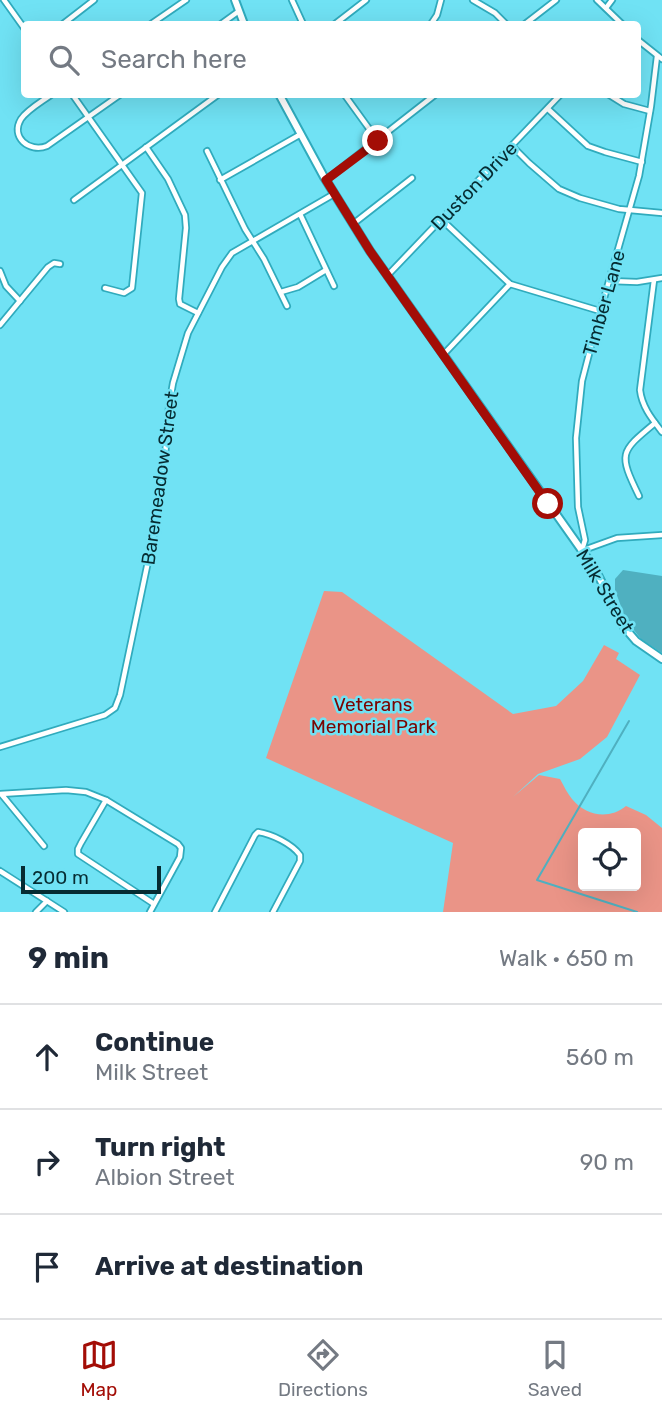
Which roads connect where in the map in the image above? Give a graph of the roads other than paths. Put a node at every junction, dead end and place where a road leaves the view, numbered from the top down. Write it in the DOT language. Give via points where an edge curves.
graph roads {
  1 [pos="5,0"];
  2 [pos="94,0"];
  3 [pos="186,0"];
  4 [pos="235,0"];
  5 [pos="292,0"];
  6 [pos="366,0"];
  7 [pos="441,0"];
  8 [pos="473,0"];
  9 [pos="556,0"];
  10 [pos="597,0"];
  11 [pos="612,0"];
  12 [pos="606,8"];
  13 [pos="239,11"];
  14 [pos="67,21"];
  15 [pos="155,21"];
  16 [pos="224,21"];
  17 [pos="243,21"];
  18 [pos="302,21"];
  19 [pos="339,21"];
  20 [pos="433,21"];
  21 [pos="503,21"];
  22 [pos="529,21"];
  23 [pos="619,21"];
  24 [pos="21,24"];
  25 [pos="641,43"];
  26 [pos="659,58"];
  27 [pos="47,98"];
  28 [pos="75,98"];
  29 [pos="116,98"];
  30 [pos="213,98"];
  31 [pos="281,98"];
  32 [pos="346,98"];
  33 [pos="431,98"];
  34 [pos="558,98"];
  35 [pos="614,98"];
  36 [pos="548,109"];
  37 [pos="650,111"];
  38 [pos="89,118"];
  39 [pos="301,134"];
  40 [pos="378,141"];
  41 [pos="512,146"];
  42 [pos="146,147"];
  43 [pos="207,152"];
  44 [pos="642,162"];
  45 [pos="122,165"];
  46 [pos="412,178"];
  47 [pos="220,180"];
  48 [pos="326,180"];
  49 [pos="334,194"];
  50 [pos="74,201"];
  51 [pos="630,210"];
  52 [pos="662,213"];
  53 [pos="300,214"];
  54 [pos="442,220"];
  55 [pos="353,224"];
  56 [pos="252,240"];
  57 [pos="60,264"];
  58 [pos="326,270"];
  59 [pos="0,271"];
  60 [pos="387,276"];
  61 [pos="662,278"];
  62 [pos="654,280"];
  63 [pos="610,281"];
  64 [pos="510,284"];
  65 [pos="334,286"];
  66 [pos="105,288"];
  67 [pos="281,292"];
  68 [pos="20,301"];
  69 [pos="287,306"];
  70 [pos="600,311"];
  71 [pos="198,313"];
  72 [pos="0,325"];
  73 [pos="443,355"];
  74 [pos="655,423"];
  75 [pos="662,432"];
  76 [pos="639,496"];
  77 [pos="662,535"];
  78 [pos="581,551"];
  79 [pos="662,659"];
  80 [pos="0,747"];
  81 [pos="1,794"];
  82 [pos="106,800"];
  83 [pos="44,846"];
  84 [pos="0,871"];
  85 [pos="47,901"];
  86 [pos="155,904"];
  87 [pos="36,912"];
  88 [pos="64,912"];
  89 [pos="150,912"];
  90 [pos="215,912"];
  91 [pos="273,912"];
  1 -- 24 [label="street"];
  2 -- 14 [label="street"];
  3 -- 15 [label="street"];
  4 -- 13 [label="street"];
  5 -- 18 [label="street"];
  6 -- 19 [label="street"];
  7 -- 20 [label="street"];
  8 -- 21 [label="street"];
  9 -- 22 [label="street"];
  10 -- 12 [label="street"];
  11 -- 12 [label="street"];
  12 -- 23 [label="street"];
  13 -- 16 [label="street"];
  13 -- 17 [label="street"];
  25 -- 26 [label="street"];
  26 -- 37 [label="street, Timber Lane"];
  27 -- 38 [label="street" via="20,122 24,143 34,148 44,148"];
  28 -- 38 [label="street"];
  29 -- 38 [label="street"];
  30 -- 42 [label="street"];
  31 -- 39 [label="street, Milk Street"];
  32 -- 40 [label="street"];
  33 -- 40 [label="street"];
  34 -- 36 [label="street, Duston Drive"];
  35 -- 37 [label="street"];
  36 -- 41 [label="street, Duston Drive"];
  36 -- 44 [label="street" via="588,146"];
  37 -- 44 [label="street, Timber Lane"];
  38 -- 45 [label="street"];
  39 -- 47 [label="street"];
  39 -- 48 [label="street, Milk Street"];
  40 -- 48 [label="street"];
  41 -- 51 [label="street" via="559,189"];
  41 -- 54 [label="street, Duston Drive"];
  42 -- 45 [label="street"];
  42 -- 71 [label="street" via="185,215 178,299"];
  43 -- 47 [label="street"];
  44 -- 51 [label="street, Timber Lane"];
  45 -- 50 [label="street"];
  45 -- 66 [label="street" via="142,193 133,284 124,293"];
  46 -- 55 [label="street"];
  47 -- 56 [label="street"];
  48 -- 49 [label="street, Milk Street"];
  49 -- 53 [label="street, Baremeadow Street"];
  49 -- 55 [label="street, Milk Street"];
  51 -- 52 [label="street"];
  51 -- 63 [label="street, Timber Lane"];
  53 -- 56 [label="street, Baremeadow Street"];
  53 -- 58 [label="street"];
  54 -- 60 [label="street, Duston Drive"];
  54 -- 64 [label="street"];
  55 -- 60 [label="street, Milk Street"];
  56 -- 67 [label="street"];
  56 -- 71 [label="street, Baremeadow Street" via="229,257"];
  57 -- 68 [label="street" via="48,267"];
  58 -- 65 [label="street"];
  58 -- 67 [label="street"];
  59 -- 68 [label="street"];
  60 -- 73 [label="street, Milk Street"];
  61 -- 62 [label="street"];
  62 -- 63 [label="street"];
  62 -- 74 [label="street" via="640,390"];
  63 -- 70 [label="street, Timber Lane"];
  64 -- 70 [label="street"];
  64 -- 73 [label="street"];
  67 -- 69 [label="street"];
  68 -- 72 [label="street"];
  70 -- 78 [label="street, Timber Lane" via="578,411 577,498 585,540"];
  71 -- 80 [label="street, Baremeadow Street" via="173,383 151,554 117,704 105,715"];
  73 -- 78 [label="street, Milk Street"];
  74 -- 75 [label="street"];
  74 -- 76 [label="street" via="626,452 626,466"];
  77 -- 78 [label="street" via="617,538"];
  78 -- 79 [label="street, Milk Street" via="624,626"];
  81 -- 82 [label="street" via="77,790"];
  81 -- 83 [label="street"];
  82 -- 86 [label="street" via="181,848"];
  82 -- 86 [label="street" via="78,854"];
  84 -- 85 [label="street"];
  85 -- 87 [label="street"];
  85 -- 88 [label="street"];
  86 -- 89 [label="street"];
  90 -- 91 [label="street" via="258,832 300,855"];
}
